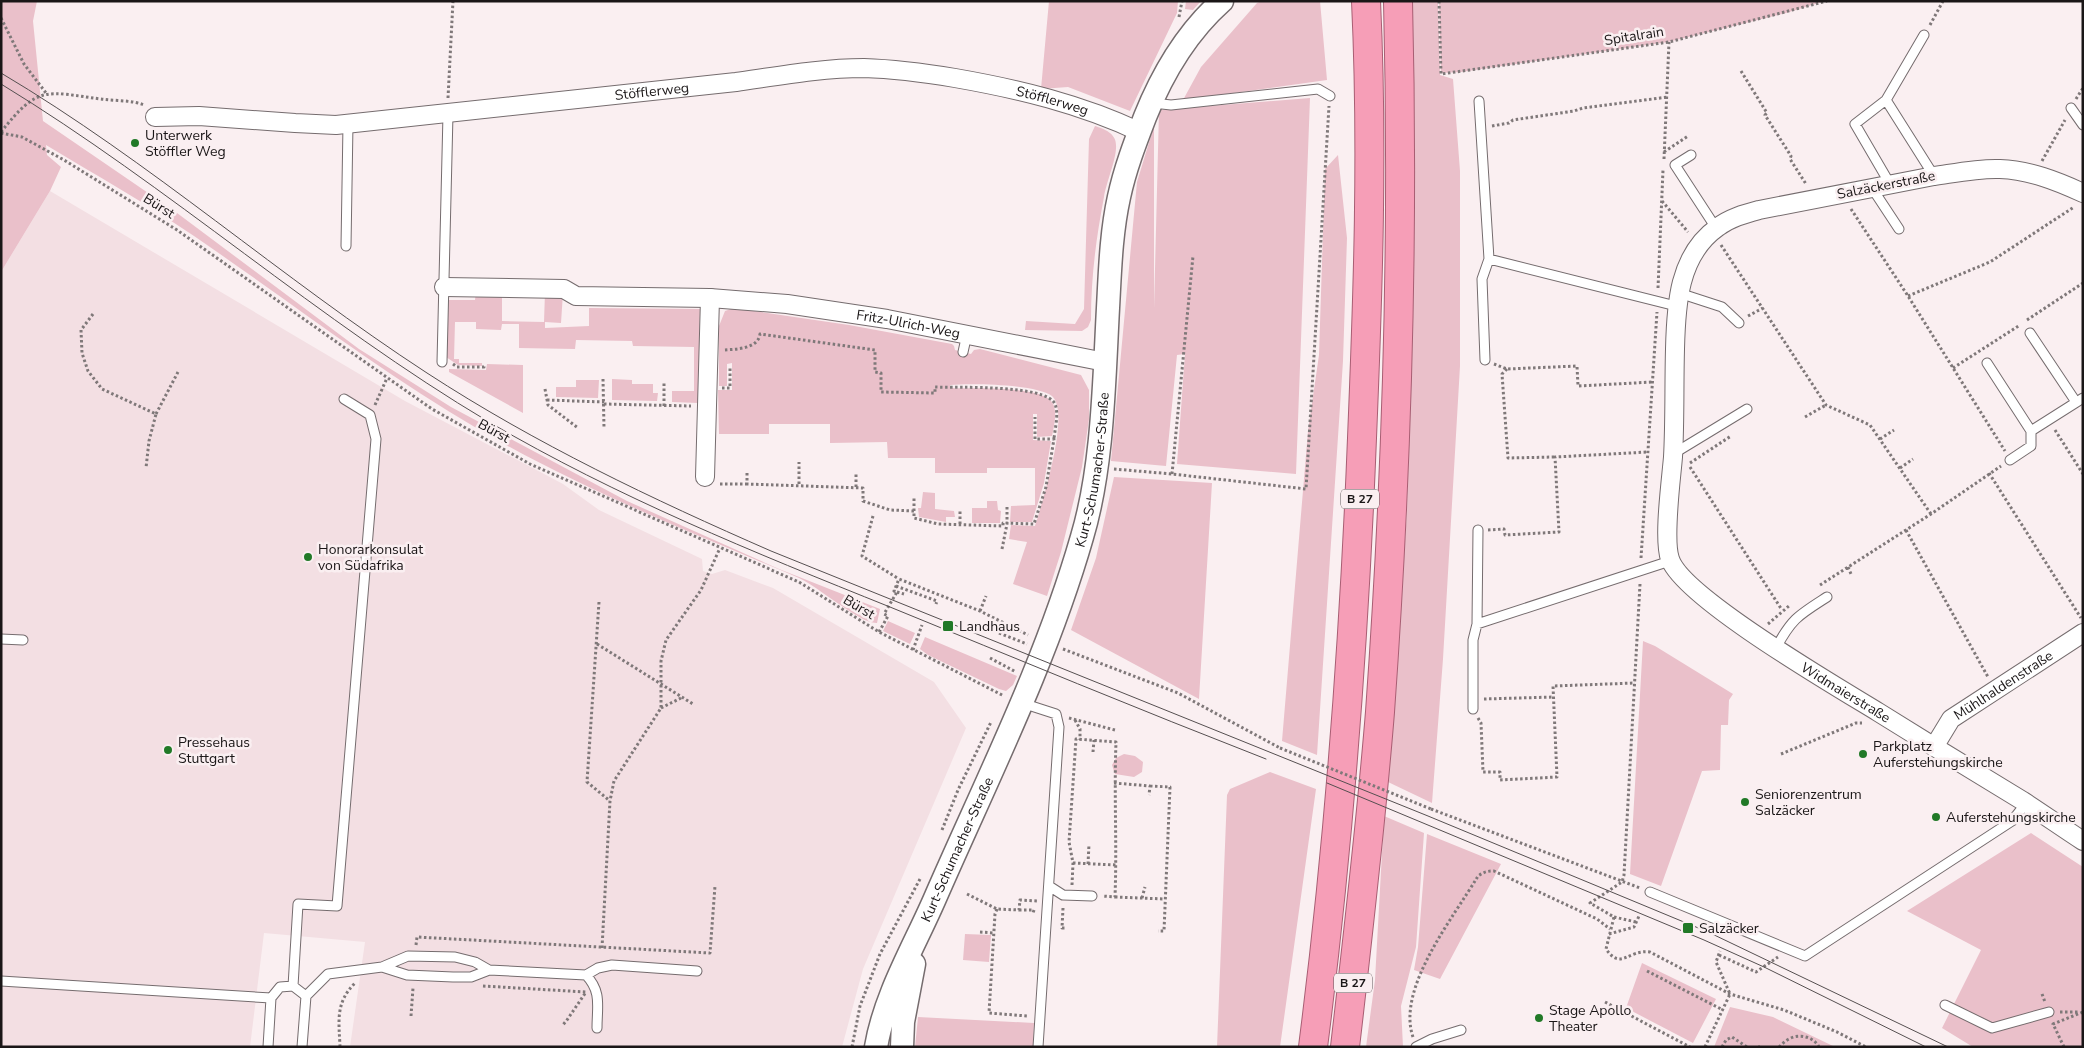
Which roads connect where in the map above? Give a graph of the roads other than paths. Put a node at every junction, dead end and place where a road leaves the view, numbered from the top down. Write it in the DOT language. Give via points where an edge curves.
graph roads {
  1 [pos="1222,1"];
  2 [pos="1366,1"];
  3 [pos="1398,1"];
  4 [pos="1924,35"];
  5 [pos="1330,96"];
  6 [pos="1886,100"];
  7 [pos="1480,101"];
  8 [pos="1151,103"];
  9 [pos="2071,108"];
  10 [pos="448,114"];
  11 [pos="155,118"];
  12 [pos="348,124"];
  13 [pos="2083,125"];
  14 [pos="1140,132"];
  15 [pos="1691,155"];
  16 [pos="1934,176"];
  17 [pos="1890,184"];
  18 [pos="1872,188"];
  19 [pos="2079,200"];
  20 [pos="1716,228"];
  21 [pos="1899,229"];
  22 [pos="346,246"];
  23 [pos="1489,259"];
  24 [pos="444,287"];
  25 [pos="710,298"];
  26 [pos="1677,300"];
  27 [pos="1739,323"];
  28 [pos="2030,333"];
  29 [pos="967,334"];
  30 [pos="963,352"];
  31 [pos="442,359"];
  32 [pos="1484,360"];
  33 [pos="1105,362"];
  34 [pos="1987,363"];
  35 [pos="344,398"];
  36 [pos="2079,400"];
  37 [pos="1747,409"];
  38 [pos="2031,431"];
  39 [pos="1673,454"];
  40 [pos="2010,460"];
  41 [pos="712,481"];
  42 [pos="1478,530"];
  43 [pos="1670,560"];
  44 [pos="1827,597"];
  45 [pos="1476,624"];
  46 [pos="2083,633"];
  47 [pos="1,639"];
  48 [pos="23,640"];
  49 [pos="1776,648"];
  50 [pos="1011,701"];
  51 [pos="1473,704"];
  52 [pos="1934,747"];
  53 [pos="2026,803"];
  54 [pos="2083,841"];
  55 [pos="1049,886"];
  56 [pos="1650,892"];
  57 [pos="1092,896"];
  58 [pos="919,936"];
  59 [pos="382,967"];
  60 [pos="489,970"];
  61 [pos="697,971"];
  62 [pos="586,975"];
  63 [pos="1,981"];
  64 [pos="293,986"];
  65 [pos="306,996"];
  66 [pos="271,998"];
  67 [pos="1945,1005"];
  68 [pos="2048,1012"];
  69 [pos="596,1028"];
  70 [pos="1461,1030"];
  71 [pos="268,1047"];
  72 [pos="302,1047"];
  73 [pos="876,1047"];
  74 [pos="902,1047"];
  75 [pos="1038,1047"];
  76 [pos="1313,1047"];
  77 [pos="1346,1047"];
  78 [pos="1416,1047"];
  1 -- 8 [label="street, Kurt-Schumacher-Straße" via="1177,51"];
  2 -- 76 [label="highway, B 27" via="1368,288 1358,529 1337,831"];
  3 -- 77 [label="highway, B 27" via="1401,100 1399,302 1391,526 1375,763"];
  4 -- 6 [label="lane"];
  5 -- 8 [label="lane" via="1318,89 1171,105"];
  6 -- 16 [label="lane"];
  6 -- 17 [label="lane" via="1854,124"];
  7 -- 23 [label="lane"];
  8 -- 14 [label="street, Kurt-Schumacher-Straße"];
  9 -- 13 [label="lane"];
  10 -- 12 [label="street, Stöfflerweg"];
  10 -- 14 [label="street, Stöfflerweg" via="863,68 939,76 1036,94 1082,108"];
  10 -- 24 [label="lane"];
  11 -- 12 [label="street, Stöfflerweg" via="199,116"];
  12 -- 22 [label="lane"];
  14 -- 33 [label="street, Kurt-Schumacher-Straße" via="1126,167 1117,207"];
  15 -- 20 [label="lane" via="1675,165"];
  16 -- 17 [label="street, Salzäckerstraße"];
  16 -- 19 [label="street, Salzäckerstraße" via="2000,169 2035,174"];
  17 -- 18 [label="street, Salzäckerstraße"];
  18 -- 20 [label="street, Salzäckerstraße" via="1759,210 1735,217"];
  18 -- 21 [label="lane"];
  20 -- 26 [label="street, Salzäckerstraße" via="1698,246 1686,269"];
  23 -- 26 [label="lane" via="1658,302"];
  23 -- 32 [label="lane" via="1482,280"];
  24 -- 25 [label="street, Fritz-Ulrich-Weg" via="564,288 576,296"];
  24 -- 31 [label="lane"];
  25 -- 29 [label="street, Fritz-Ulrich-Weg" via="787,304"];
  25 -- 41 [label="street" via="706,406"];
  26 -- 27 [label="lane" via="1704,300 1722,307"];
  26 -- 39 [label="street"];
  28 -- 36 [label="lane"];
  29 -- 30 [label="lane"];
  29 -- 33 [label="street, Fritz-Ulrich-Weg"];
  33 -- 50 [label="street, Kurt-Schumacher-Straße" via="1096,468 1083,534"];
  34 -- 38 [label="lane"];
  35 -- 64 [label="lane" via="370,415 376,439 338,896 337,906 298,904"];
  36 -- 38 [label="lane"];
  37 -- 39 [label="lane"];
  38 -- 40 [label="lane" via="2031,446"];
  39 -- 43 [label="street" via="1668,542"];
  42 -- 45 [label="lane"];
  43 -- 45 [label="lane"];
  43 -- 49 [label="street, Widmaierstraße" via="1694,590"];
  44 -- 49 [label="lane" via="1794,619"];
  45 -- 51 [label="lane"];
  46 -- 52 [label="street, Mühlhaldenstraße" via="1951,719"];
  47 -- 48 [label="lane"];
  49 -- 52 [label="street, Widmaierstraße"];
  50 -- 55 [label="lane" via="1056,714 1059,727"];
  50 -- 58 [label="street, Kurt-Schumacher-Straße"];
  52 -- 53 [label="street, Widmaierstraße"];
  53 -- 54 [label="street, Widmaierstraße"];
  53 -- 56 [label="lane" via="2012,821 1805,956"];
  55 -- 57 [label="lane" via="1067,895"];
  55 -- 75 [label="lane"];
  58 -- 73 [label="street, Kurt-Schumacher-Straße" via="891,994"];
  58 -- 74 [label="street, Kurt-Schumacher-Straße" via="903,1022"];
  59 -- 60 [label="lane" via="407,975 453,977"];
  59 -- 60 [label="lane" via="416,955 455,957"];
  59 -- 65 [label="lane" via="328,974"];
  60 -- 62 [label="lane"];
  61 -- 62 [label="lane" via="612,965"];
  62 -- 69 [label="lane" via="596,986"];
  63 -- 66 [label="lane"];
  64 -- 65 [label="lane"];
  64 -- 66 [label="lane" via="280,987"];
  65 -- 72 [label="lane"];
  66 -- 71 [label="lane"];
  67 -- 68 [label="lane" via="1992,1028"];
  70 -- 78 [label="lane"];
}
